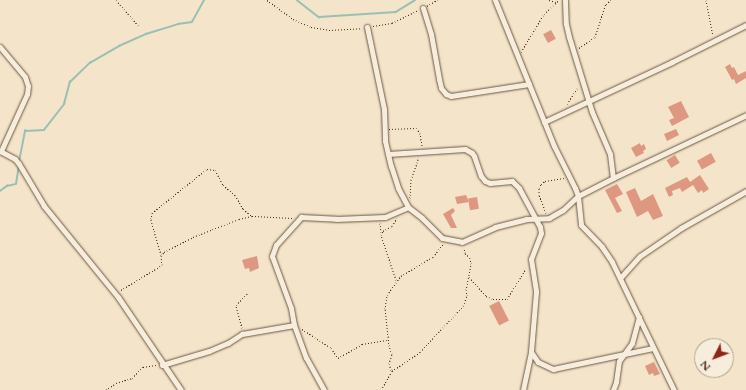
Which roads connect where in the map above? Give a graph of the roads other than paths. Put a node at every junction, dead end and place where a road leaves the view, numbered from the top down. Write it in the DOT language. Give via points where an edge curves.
graph roads {
  1 [pos="495,0"];
  2 [pos="565,0"];
  3 [pos="423,8"];
  4 [pos="746,25"];
  5 [pos="367,27"];
  6 [pos="0,47"];
  7 [pos="530,84"];
  8 [pos="589,101"];
  9 [pos="746,115"];
  10 [pos="544,122"];
  11 [pos="0,151"];
  12 [pos="388,154"];
  13 [pos="613,178"];
  14 [pos="746,191"];
  15 [pos="578,196"];
  16 [pos="410,208"];
  17 [pos="534,218"];
  18 [pos="621,277"];
  19 [pos="639,318"];
  20 [pos="294,325"];
  21 [pos="653,348"];
  22 [pos="531,352"];
  23 [pos="623,356"];
  24 [pos="162,365"];
  25 [pos="181,390"];
  26 [pos="324,390"];
  27 [pos="524,390"];
  28 [pos="612,390"];
  29 [pos="674,390"];
  1 -- 7 [label="street"];
  2 -- 8 [label="street" via="566,24"];
  3 -- 7 [label="street" via="431,34 440,83 446,94 451,96"];
  4 -- 8 [label="street"];
  5 -- 12 [label="street" via="384,110"];
  6 -- 11 [label="street" via="25,77 28,86 27,94"];
  7 -- 10 [label="street"];
  8 -- 10 [label="street"];
  8 -- 13 [label="street" via="610,154"];
  9 -- 13 [label="street"];
  10 -- 15 [label="street"];
  11 -- 24 [label="street" via="19,164 44,206 118,297"];
  12 -- 16 [label="street" via="394,178"];
  12 -- 17 [label="street" via="469,150 485,181 516,183"];
  13 -- 15 [label="street"];
  14 -- 18 [label="street" via="640,256"];
  15 -- 17 [label="street" via="563,210 549,218"];
  15 -- 18 [label="street" via="581,225 602,246"];
  16 -- 17 [label="street" via="439,236 462,242 495,227"];
  16 -- 20 [label="street" via="378,218 298,219 276,245 272,256 291,308"];
  17 -- 22 [label="street" via="541,233 531,259 536,292"];
  18 -- 19 [label="street"];
  19 -- 21 [label="street"];
  19 -- 23 [label="street" via="632,343"];
  20 -- 24 [label="street" via="242,334 209,351"];
  20 -- 26 [label="street" via="306,358"];
  21 -- 23 [label="street"];
  21 -- 29 [label="street"];
  22 -- 23 [label="street" via="538,362 554,370"];
  22 -- 27 [label="street"];
  23 -- 28 [label="street" via="617,364 616,382"];
  24 -- 25 [label="street"];
}
